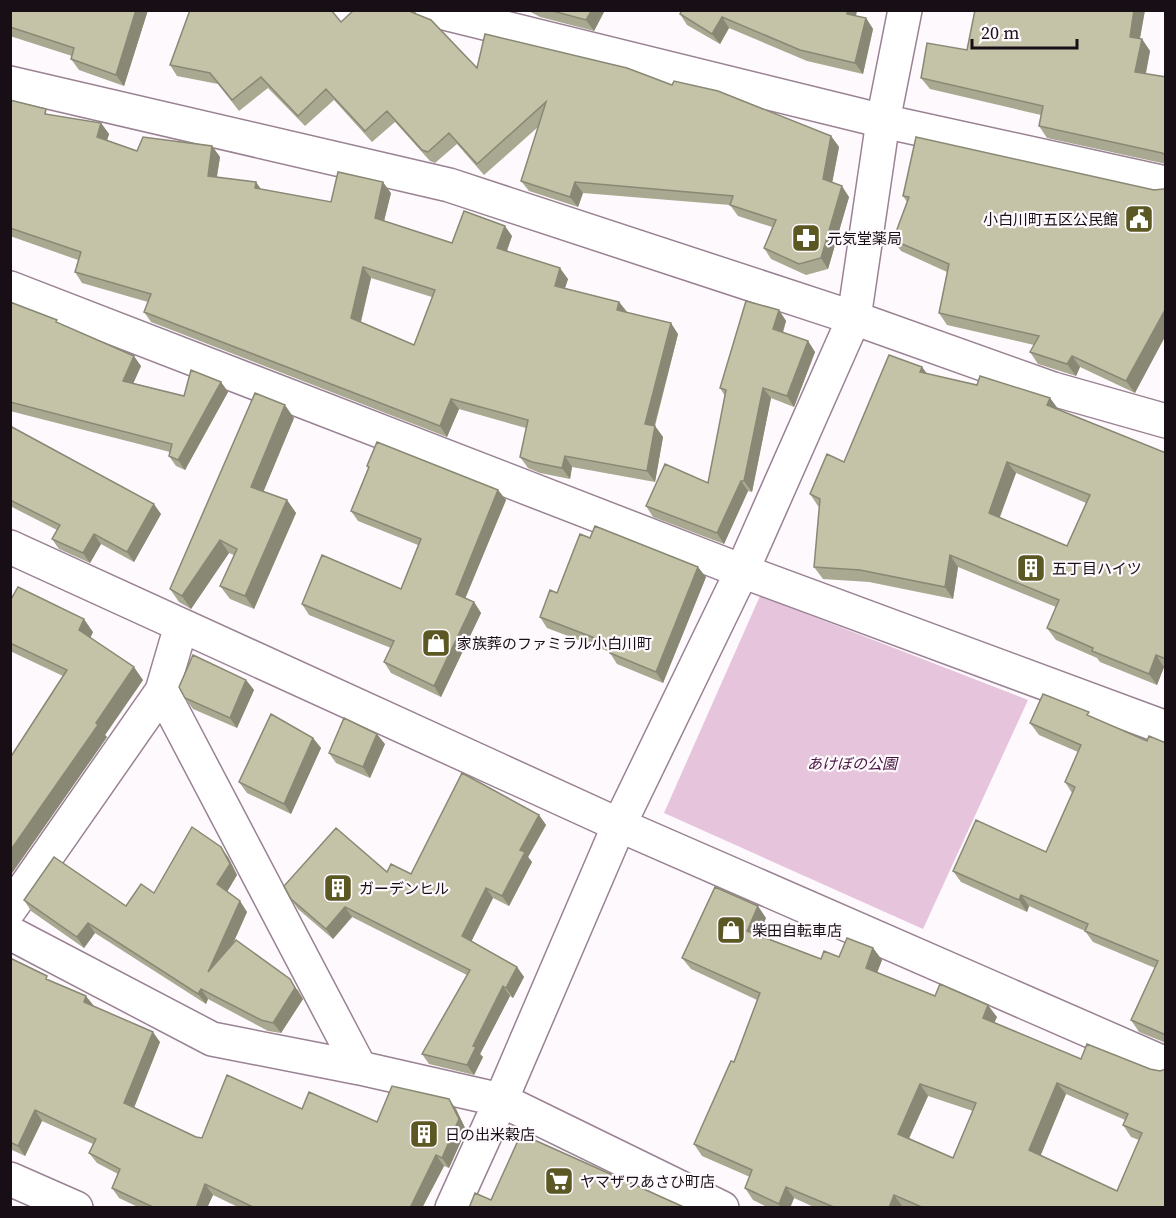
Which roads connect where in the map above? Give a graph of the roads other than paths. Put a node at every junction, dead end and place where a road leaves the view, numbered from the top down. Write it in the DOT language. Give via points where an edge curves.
graph roads {
  1 [pos="432,10"];
  2 [pos="905,10"];
  3 [pos="10,83"];
  4 [pos="882,121"];
  5 [pos="1166,183"];
  6 [pos="10,288"];
  7 [pos="854,318"];
  8 [pos="1166,421"];
  9 [pos="10,547"];
  10 [pos="742,571"];
  11 [pos="181,626"];
  12 [pos="162,692"];
  13 [pos="1166,728"];
  14 [pos="619,825"];
  15 [pos="10,909"];
  16 [pos="10,933"];
  17 [pos="1166,1064"];
  18 [pos="360,1068"];
  19 [pos="501,1100"];
  20 [pos="10,1179"];
  21 [pos="76,1208"];
  22 [pos="452,1208"];
  23 [pos="722,1208"];
  1 -- 4 [label="street"];
  2 -- 4 [label="street"];
  3 -- 7 [label="street" via="449,185"];
  4 -- 5 [label="street"];
  4 -- 7 [label="street"];
  6 -- 10 [label="street"];
  7 -- 8 [label="street" via="1053,389"];
  7 -- 10 [label="street"];
  9 -- 11 [label="street"];
  10 -- 13 [label="street"];
  10 -- 14 [label="street"];
  11 -- 12 [label="street"];
  11 -- 14 [label="street"];
  12 -- 15 [label="street"];
  12 -- 18 [label="street"];
  14 -- 17 [label="street"];
  14 -- 19 [label="street"];
  16 -- 18 [label="street" via="212,1039"];
  18 -- 19 [label="street"];
  19 -- 22 [label="street"];
  19 -- 23 [label="street"];
  20 -- 21 [label="street"];
}
